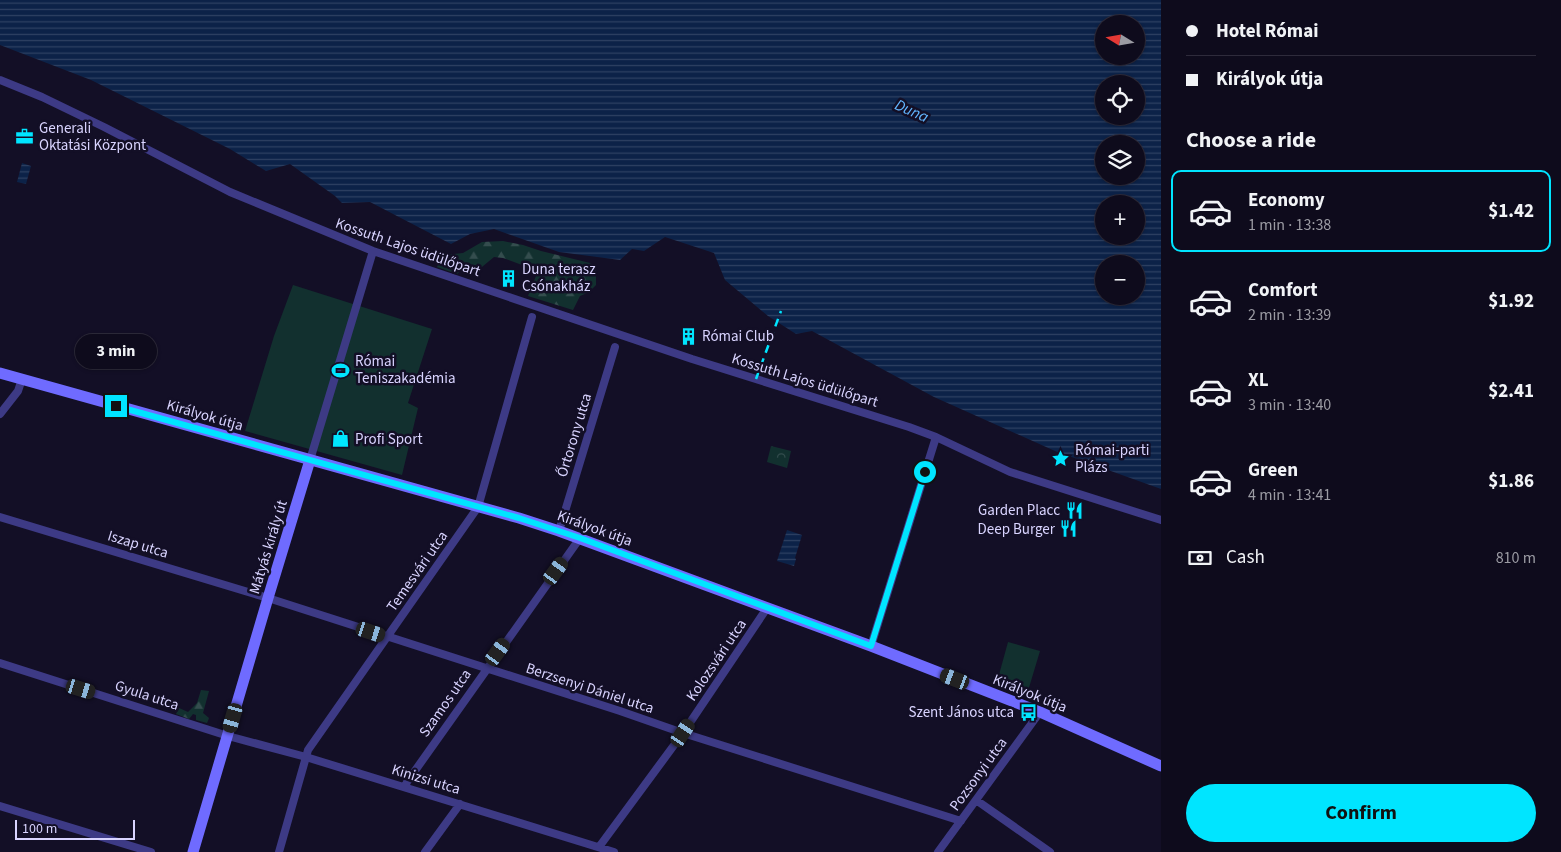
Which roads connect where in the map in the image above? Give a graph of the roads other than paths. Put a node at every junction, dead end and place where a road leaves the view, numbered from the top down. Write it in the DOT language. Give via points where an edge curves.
graph roads {
  1 [pos="0,80"];
  2 [pos="373,251"];
  3 [pos="532,317"];
  4 [pos="615,347"];
  5 [pos="0,373"];
  6 [pos="22,379"];
  7 [pos="0,414"];
  8 [pos="936,437"];
  9 [pos="310,460"];
  10 [pos="478,507"];
  11 [pos="0,517"];
  12 [pos="1161,520"];
  13 [pos="559,531"];
  14 [pos="580,538"];
  15 [pos="268,598"];
  16 [pos="767,608"];
  17 [pos="388,637"];
  18 [pos="871,646"];
  19 [pos="0,663"];
  20 [pos="486,668"];
  21 [pos="1040,712"];
  22 [pos="683,733"];
  23 [pos="228,736"];
  24 [pos="306,757"];
  25 [pos="1161,766"];
  26 [pos="405,787"];
  27 [pos="976,800"];
  28 [pos="460,804"];
  29 [pos="0,806"];
  30 [pos="961,821"];
  31 [pos="599,847"];
  32 [pos="609,851"];
  33 [pos="151,852"];
  34 [pos="193,852"];
  35 [pos="279,852"];
  36 [pos="426,852"];
  37 [pos="938,852"];
  38 [pos="1050,852"];
  1 -- 2 [label="street, Kossuth Lajos üdülőpart" via="104,127 230,192"];
  2 -- 8 [label="street, Kossuth Lajos üdülőpart"];
  2 -- 9 [label="street, Mátyás király út"];
  3 -- 10 [label="street, Temesvári utca"];
  4 -- 13 [label="street, Őrtorony utca"];
  5 -- 6 [label="street, Királyok útja"];
  6 -- 7 [label="street" via="18,391"];
  6 -- 9 [label="street, Királyok útja"];
  8 -- 12 [label="street, Kossuth Lajos üdülőpart" via="1010,472"];
  8 -- 18 [label="street"];
  9 -- 10 [label="street, Királyok útja"];
  9 -- 15 [label="street, Mátyás király út"];
  10 -- 13 [label="street, Királyok útja"];
  10 -- 17 [label="street, Temesvári utca"];
  11 -- 15 [label="street, Iszap utca"];
  13 -- 14 [label="street, Királyok útja"];
  14 -- 16 [label="street, Királyok útja"];
  14 -- 20 [label="street, Szamos utca"];
  15 -- 17 [label="street, Berzsenyi Dániel utca"];
  15 -- 23 [label="street, Mátyás király út"];
  16 -- 18 [label="street, Királyok útja"];
  16 -- 22 [label="street, Kolozsvári utca"];
  17 -- 20 [label="street, Berzsenyi Dániel utca"];
  17 -- 24 [label="street, Temesvári utca"];
  18 -- 21 [label="street, Királyok útja"];
  19 -- 23 [label="street, Gyula utca"];
  20 -- 22 [label="street, Berzsenyi Dániel utca"];
  20 -- 26 [label="street, Szamos utca"];
  21 -- 25 [label="street, Királyok útja"];
  21 -- 27 [label="street, Pozsonyi utca"];
  22 -- 30 [label="street, Berzsenyi Dániel utca"];
  22 -- 31 [label="street, Kolozsvári utca"];
  23 -- 24 [label="street, Kinizsi utca"];
  23 -- 34 [label="street, Mátyás király út"];
  24 -- 26 [label="street, Kinizsi utca"];
  24 -- 35 [label="street, Temesvári utca"];
  26 -- 28 [label="street, Kinizsi utca"];
  27 -- 30 [label="street, Pozsonyi utca"];
  27 -- 38 [label="street"];
  28 -- 31 [label="street, Kinizsi utca"];
  28 -- 36 [label="street"];
  29 -- 33 [label="street"];
  30 -- 37 [label="street, Pozsonyi utca"];
  31 -- 32 [label="street, Kinizsi utca"];
}
